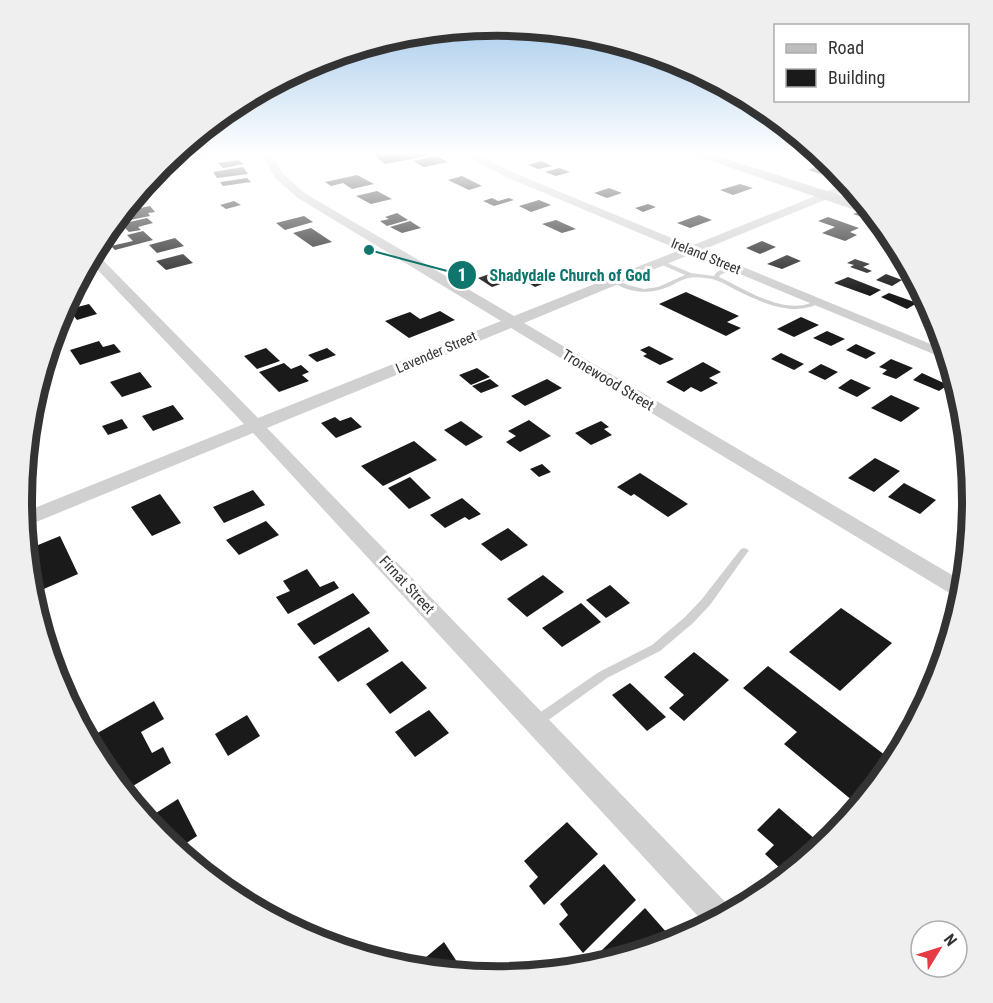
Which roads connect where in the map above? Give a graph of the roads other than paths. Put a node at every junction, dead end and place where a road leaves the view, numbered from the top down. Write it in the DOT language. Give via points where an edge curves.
graph roads {
  1 [pos="310,201"];
  2 [pos="573,201"];
  3 [pos="812,201"];
  4 [pos="690,249"];
  5 [pos="660,262"];
  6 [pos="98,263"];
  7 [pos="733,267"];
  8 [pos="690,275"];
  9 [pos="716,278"];
  10 [pos="614,281"];
  11 [pos="818,302"];
  12 [pos="510,321"];
  13 [pos="937,352"];
  14 [pos="257,427"];
  15 [pos="32,516"];
  16 [pos="744,551"];
  17 [pos="954,587"];
  18 [pos="536,722"];
  19 [pos="715,912"];
  1 -- 12 [label="street, Tronewood Street"];
  2 -- 4 [label="street, Ireland Street"];
  3 -- 4 [label="street, Lavender Street"];
  4 -- 5 [label="street, Lavender Street"];
  4 -- 7 [label="street, Ireland Street"];
  5 -- 8 [label="lane"];
  5 -- 10 [label="street, Lavender Street"];
  6 -- 14 [label="street, Firnat Street"];
  7 -- 9 [label="lane"];
  7 -- 11 [label="street, Ireland Street"];
  8 -- 9 [label="lane"];
  8 -- 10 [label="lane" via="643,293"];
  9 -- 11 [label="lane" via="784,307 803,308"];
  10 -- 12 [label="street, Lavender Street"];
  11 -- 13 [label="street, Ireland Street"];
  12 -- 14 [label="street, Lavender Street"];
  12 -- 17 [label="street, Tronewood Street"];
  14 -- 15 [label="street, Lavender Street"];
  14 -- 18 [label="street, Firnat Street"];
  16 -- 18 [label="lane" via="706,602 656,648 603,675"];
  18 -- 19 [label="street, Firnat Street"];
}
